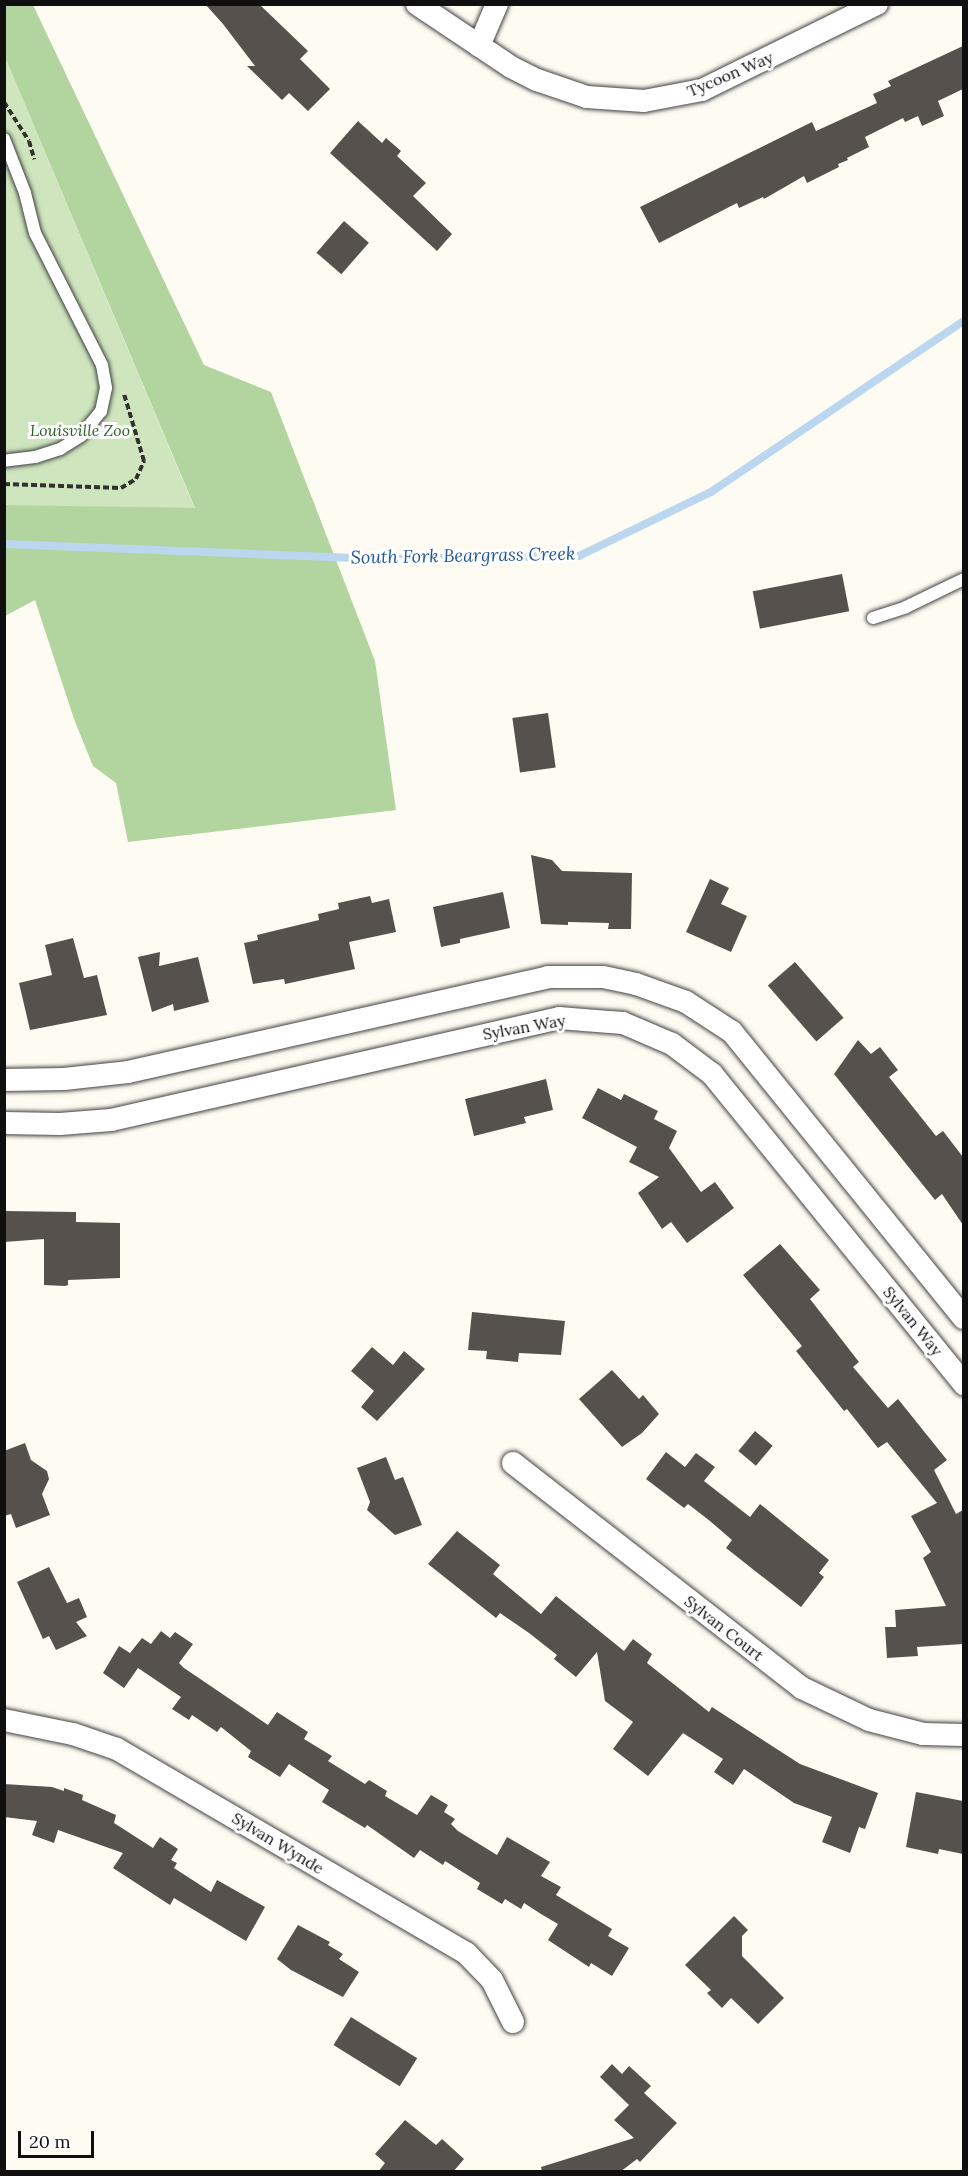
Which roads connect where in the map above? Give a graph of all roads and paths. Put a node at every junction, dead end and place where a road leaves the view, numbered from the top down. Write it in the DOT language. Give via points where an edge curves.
graph roads {
  1 [pos="417,4"];
  2 [pos="497,4"];
  3 [pos="877,4"];
  4 [pos="479,46"];
  5 [pos="4,139"];
  6 [pos="4,461"];
  7 [pos="963,579"];
  8 [pos="873,618"];
  9 [pos="4,1080"];
  10 [pos="4,1123"];
  11 [pos="963,1318"];
  12 [pos="961,1376"];
  13 [pos="513,1463"];
  14 [pos="4,1720"];
  15 [pos="963,1735"];
  16 [pos="513,2022"];
  1 -- 4 [label="street, Tycoon Way"];
  2 -- 4 [label="street"];
  3 -- 4 [label="street, Tycoon Way" via="702,90 644,101 587,97 561,90 511,67"];
  5 -- 6 [label="lane" via="25,193 35,233 102,365 106,388 101,411 81,436 60,449"];
  7 -- 8 [label="lane" via="906,607"];
  9 -- 11 [label="street" via="128,1072 548,977 580,975 636,984 686,1002 732,1032"];
  10 -- 12 [label="street, Sylvan Way" via="111,1120 559,1018 623,1023 672,1044 712,1074"];
  13 -- 15 [label="street, Sylvan Court" via="802,1688 869,1720 924,1734"];
  14 -- 16 [label="street, Sylvan Wynde" via="73,1734 117,1749 466,1953 492,1980"];
}
